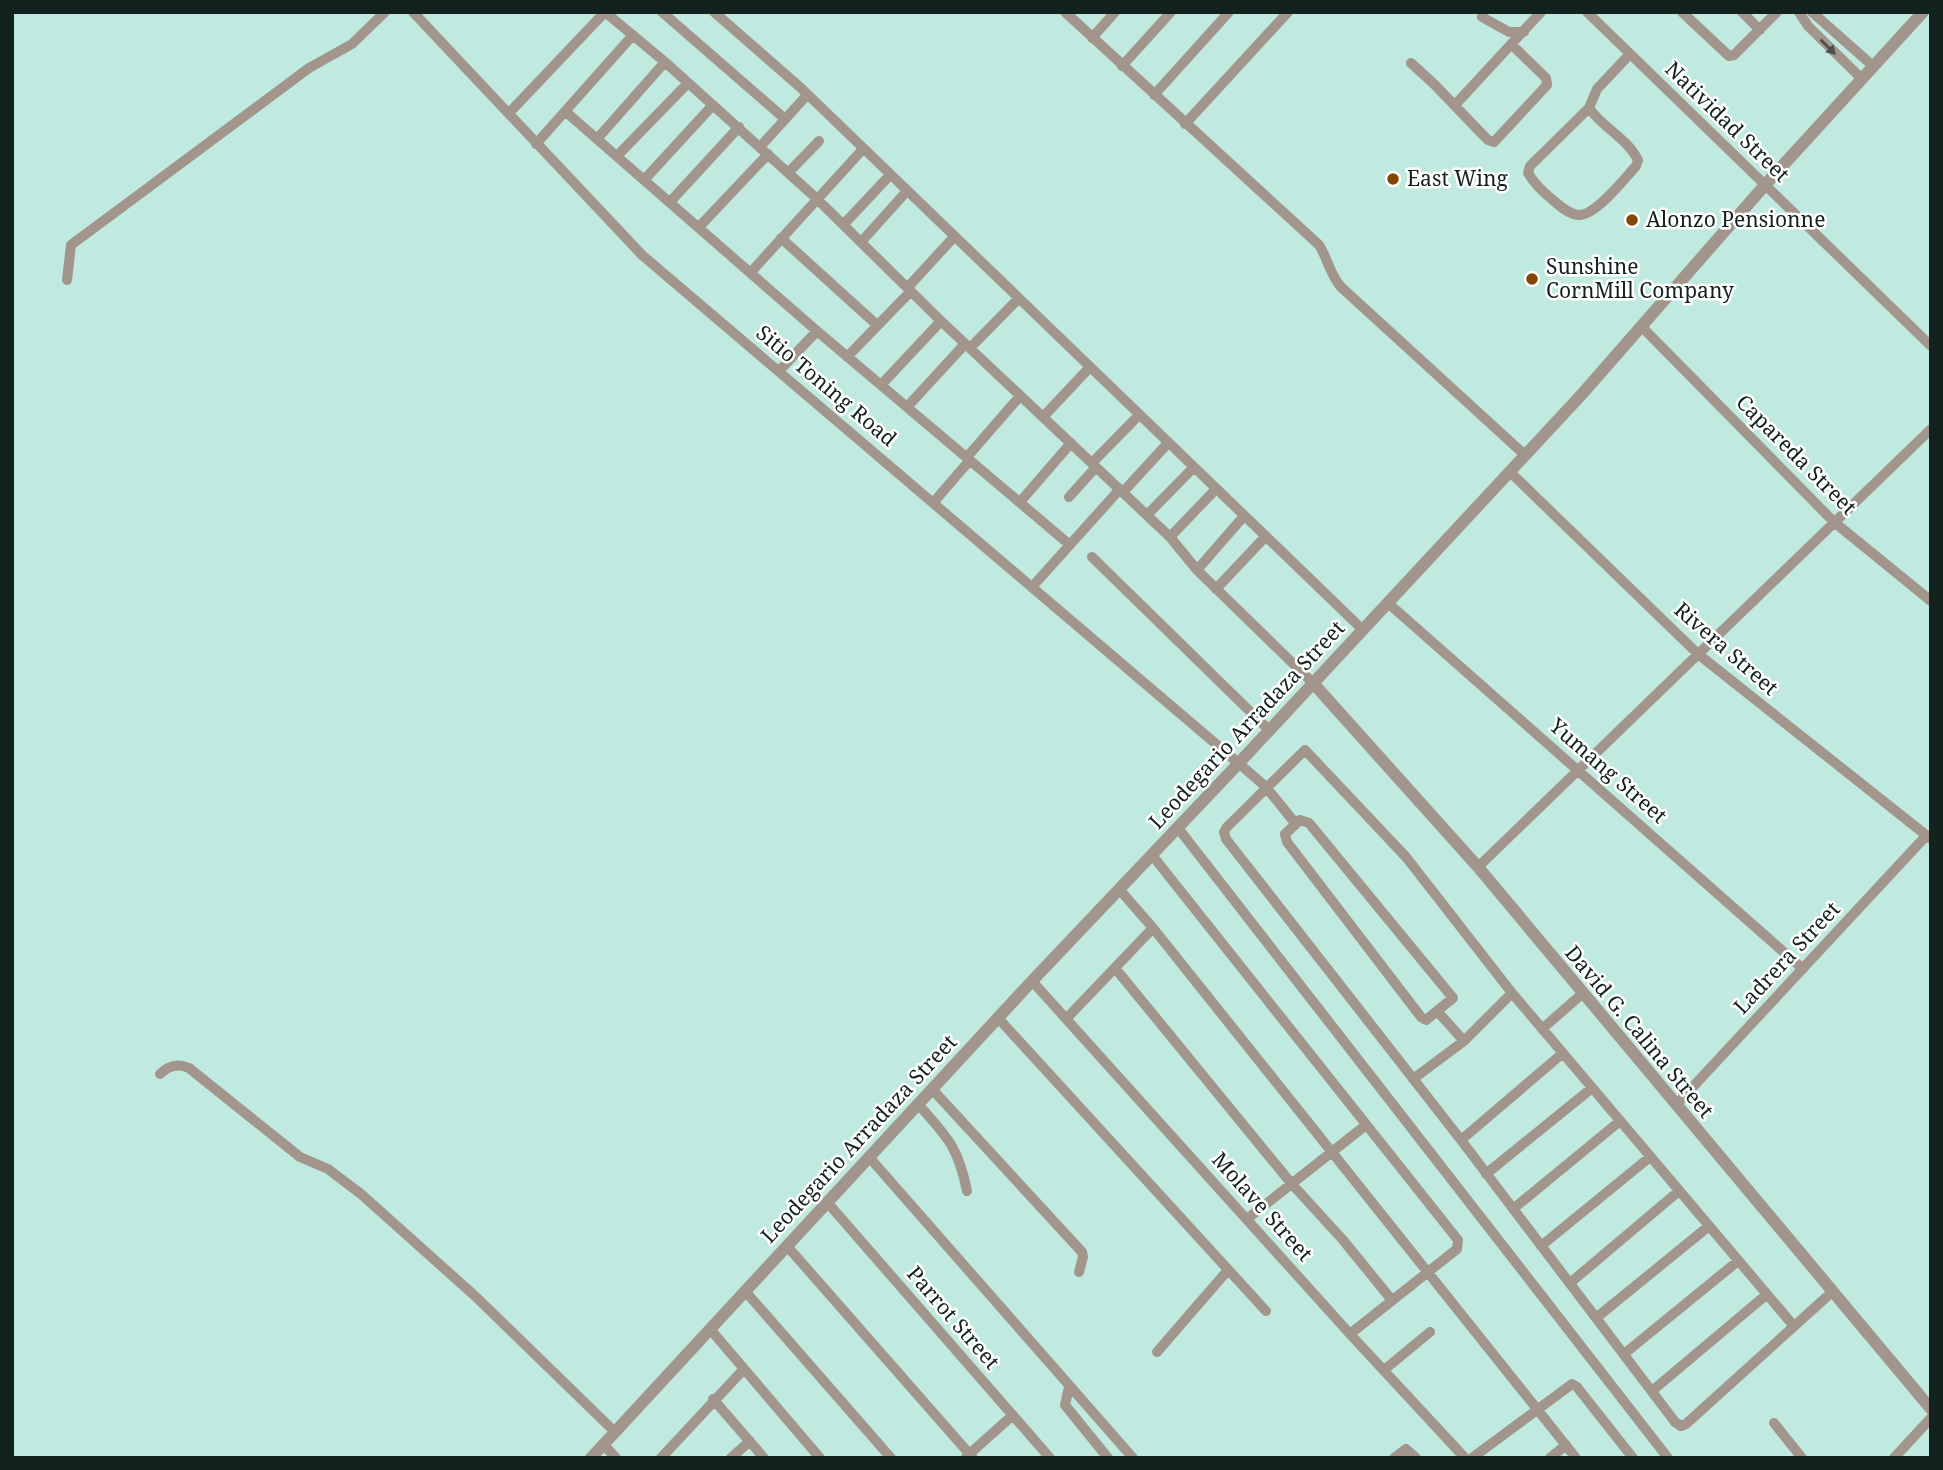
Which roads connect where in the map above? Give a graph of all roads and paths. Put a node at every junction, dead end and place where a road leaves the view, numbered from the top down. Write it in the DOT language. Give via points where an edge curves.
graph roads {
  1 [pos="385,12"];
  2 [pos="413,12"];
  3 [pos="605,12"];
  4 [pos="662,12"];
  5 [pos="714,12"];
  6 [pos="1065,12"];
  7 [pos="1115,12"];
  8 [pos="1171,12"];
  9 [pos="1229,12"];
  10 [pos="1288,12"];
  11 [pos="1541,12"];
  12 [pos="1587,12"];
  13 [pos="1682,12"];
  14 [pos="1742,12"];
  15 [pos="1777,12"];
  16 [pos="1799,12"];
  17 [pos="1812,12"];
  18 [pos="1923,12"];
  19 [pos="1482,17"];
  20 [pos="1759,30"];
  21 [pos="1524,32"];
  22 [pos="633,35"];
  23 [pos="1092,38"];
  24 [pos="1511,44"];
  25 [pos="1630,54"];
  26 [pos="665,62"];
  27 [pos="1411,63"];
  28 [pos="1873,65"];
  29 [pos="1122,66"];
  30 [pos="1861,78"];
  31 [pos="688,83"];
  32 [pos="807,95"];
  33 [pos="1154,95"];
  34 [pos="713,105"];
  35 [pos="1455,105"];
  36 [pos="1589,108"];
  37 [pos="566,112"];
  38 [pos="509,113"];
  39 [pos="785,119"];
  40 [pos="1185,124"];
  41 [pos="739,127"];
  42 [pos="597,139"];
  43 [pos="819,141"];
  44 [pos="536,144"];
  45 [pos="863,149"];
  46 [pos="764,151"];
  47 [pos="617,156"];
  48 [pos="788,173"];
  49 [pos="890,175"];
  50 [pos="644,180"];
  51 [pos="1765,185"];
  52 [pos="907,191"];
  53 [pos="816,198"];
  54 [pos="670,202"];
  55 [pos="844,224"];
  56 [pos="699,227"];
  57 [pos="781,237"];
  58 [pos="954,237"];
  59 [pos="862,241"];
  60 [pos="751,272"];
  61 [pos="67,280"];
  62 [pos="909,289"];
  63 [pos="1018,299"];
  64 [pos="941,321"];
  65 [pos="877,325"];
  66 [pos="1642,327"];
  67 [pos="817,331"];
  68 [pos="968,346"];
  69 [pos="1931,346"];
  70 [pos="847,357"];
  71 [pos="1090,367"];
  72 [pos="779,371"];
  73 [pos="881,386"];
  74 [pos="1020,396"];
  75 [pos="906,407"];
  76 [pos="1139,415"];
  77 [pos="1043,417"];
  78 [pos="1931,429"];
  79 [pos="1071,443"];
  80 [pos="1168,443"];
  81 [pos="1525,455"];
  82 [pos="968,459"];
  83 [pos="1094,465"];
  84 [pos="1194,467"];
  85 [pos="1510,471"];
  86 [pos="1216,489"];
  87 [pos="1121,491"];
  88 [pos="1069,497"];
  89 [pos="1020,502"];
  90 [pos="933,503"];
  91 [pos="1147,515"];
  92 [pos="1244,516"];
  93 [pos="1834,522"];
  94 [pos="1266,536"];
  95 [pos="1170,537"];
  96 [pos="1070,545"];
  97 [pos="1092,557"];
  98 [pos="1196,570"];
  99 [pos="1032,587"];
  100 [pos="1216,589"];
  101 [pos="1931,601"];
  102 [pos="1388,603"];
  103 [pos="1363,629"];
  104 [pos="1698,654"];
  105 [pos="1313,683"];
  106 [pos="1269,730"];
  107 [pos="1238,764"];
  108 [pos="1578,771"];
  109 [pos="1266,787"];
  110 [pos="1295,823"];
  111 [pos="1178,828"];
  112 [pos="1928,838"];
  113 [pos="1152,855"];
  114 [pos="1478,867"];
  115 [pos="1119,889"];
  116 [pos="1153,928"];
  117 [pos="1115,968"];
  118 [pos="1803,969"];
  119 [pos="1032,981"];
  120 [pos="1580,992"];
  121 [pos="1511,993"];
  122 [pos="1437,1011"];
  123 [pos="998,1018"];
  124 [pos="1066,1019"];
  125 [pos="1540,1026"];
  126 [pos="1464,1041"];
  127 [pos="1563,1053"];
  128 [pos="160,1074"];
  129 [pos="1413,1079"];
  130 [pos="1591,1088"];
  131 [pos="932,1089"];
  132 [pos="918,1104"];
  133 [pos="1676,1105"];
  134 [pos="1619,1121"];
  135 [pos="1366,1125"];
  136 [pos="1461,1140"];
  137 [pos="1330,1152"];
  138 [pos="869,1157"];
  139 [pos="1650,1157"];
  140 [pos="1486,1174"];
  141 [pos="1291,1183"];
  142 [pos="967,1191"];
  143 [pos="1679,1191"];
  144 [pos="828,1202"];
  145 [pos="1513,1209"];
  146 [pos="1247,1219"];
  147 [pos="1709,1226"];
  148 [pos="787,1246"];
  149 [pos="1541,1246"];
  150 [pos="1738,1261"];
  151 [pos="1228,1270"];
  152 [pos="1079,1272"];
  153 [pos="1427,1272"];
  154 [pos="1570,1283"];
  155 [pos="745,1291"];
  156 [pos="1832,1292"];
  157 [pos="1766,1295"];
  158 [pos="1391,1299"];
  159 [pos="1266,1311"];
  160 [pos="1596,1318"];
  161 [pos="1793,1325"];
  162 [pos="710,1329"];
  163 [pos="1430,1332"];
  164 [pos="1350,1334"];
  165 [pos="1157,1352"];
  166 [pos="1624,1354"];
  167 [pos="743,1370"];
  168 [pos="1384,1370"];
  169 [pos="1069,1387"];
  170 [pos="1652,1391"];
  171 [pos="713,1399"];
  172 [pos="1537,1409"];
  173 [pos="1931,1409"];
  174 [pos="1013,1415"];
  175 [pos="1931,1418"];
  176 [pos="1099,1420"];
  177 [pos="1079,1423"];
  178 [pos="1774,1423"];
  179 [pos="615,1432"];
  180 [pos="750,1441"];
  181 [pos="603,1444"];
  182 [pos="1566,1445"];
  183 [pos="969,1456"];
  184 [pos="591,1458"];
  185 [pos="616,1458"];
  186 [pos="661,1458"];
  187 [pos="731,1458"];
  188 [pos="764,1458"];
  189 [pos="820,1458"];
  190 [pos="891,1458"];
  191 [pos="1049,1458"];
  192 [pos="1108,1458"];
  193 [pos="1133,1458"];
  194 [pos="1394,1458"];
  195 [pos="1416,1458"];
  196 [pos="1465,1458"];
  197 [pos="1472,1458"];
  198 [pos="1550,1458"];
  199 [pos="1576,1458"];
  200 [pos="1633,1458"];
  201 [pos="1668,1458"];
  202 [pos="1802,1458"];
  203 [pos="1894,1458"];
  1 -- 61 [label="street" via="352,44 309,68 71,245"];
  2 -- 38 [label="street, Sitio Toning Road"];
  3 -- 22 [label="street"];
  3 -- 38 [label="street"];
  4 -- 39 [label="street"];
  5 -- 32 [label="street"];
  6 -- 23 [label="street"];
  7 -- 23 [label="street"];
  8 -- 29 [label="street"];
  9 -- 33 [label="street"];
  10 -- 40 [label="street"];
  11 -- 21 [label="street"];
  12 -- 25 [label="street, Natividad Street"];
  13 -- 20 [label="street" via="1729,56"];
  14 -- 20 [label="street"];
  15 -- 20 [label="street"];
  16 -- 30 [label="street, one-way"];
  17 -- 28 [label="street"];
  18 -- 28 [label="street, Leodegario Arradaza Street"];
  19 -- 21 [label="street" via="1509,32"];
  21 -- 24 [label="street"];
  22 -- 26 [label="street"];
  22 -- 37 [label="street"];
  23 -- 29 [label="street"];
  24 -- 35 [label="street"];
  24 -- 35 [label="street" via="1546,78 1547,85 1499,140 1488,140"];
  25 -- 36 [label="street" via="1597,89"];
  25 -- 51 [label="street, Natividad Street"];
  26 -- 31 [label="street"];
  26 -- 42 [label="street"];
  27 -- 35 [label="street"];
  28 -- 30 [label="street, Leodegario Arradaza Street"];
  29 -- 33 [label="street"];
  30 -- 51 [label="street, Leodegario Arradaza Street"];
  31 -- 34 [label="street"];
  31 -- 47 [label="street"];
  32 -- 39 [label="street"];
  32 -- 45 [label="street"];
  33 -- 40 [label="street"];
  34 -- 41 [label="street"];
  34 -- 50 [label="street"];
  36 -- 36 [label="street" via="1637,160 1611,195 1580,216 1552,199 1528,173"];
  37 -- 42 [label="street"];
  37 -- 44 [label="street"];
  38 -- 44 [label="street, Sitio Toning Road"];
  39 -- 46 [label="street"];
  40 -- 81 [label="street" via="1319,245 1341,287"];
  41 -- 46 [label="street"];
  41 -- 54 [label="street"];
  42 -- 47 [label="street"];
  43 -- 48 [label="street"];
  44 -- 72 [label="street, Sitio Toning Road" via="642,254"];
  45 -- 49 [label="street"];
  45 -- 53 [label="street"];
  46 -- 48 [label="street"];
  46 -- 56 [label="street"];
  47 -- 50 [label="street"];
  48 -- 53 [label="street"];
  49 -- 52 [label="street"];
  49 -- 55 [label="street"];
  50 -- 54 [label="street"];
  51 -- 66 [label="street, Leodegario Arradaza Street"];
  51 -- 69 [label="street, Natividad Street"];
  52 -- 58 [label="street"];
  52 -- 59 [label="street"];
  53 -- 55 [label="street"];
  53 -- 57 [label="street"];
  54 -- 56 [label="street"];
  55 -- 59 [label="street"];
  56 -- 60 [label="street"];
  57 -- 60 [label="street"];
  57 -- 65 [label="street"];
  58 -- 62 [label="street"];
  58 -- 63 [label="street"];
  59 -- 62 [label="street"];
  60 -- 67 [label="street"];
  62 -- 64 [label="street"];
  62 -- 65 [label="street"];
  63 -- 68 [label="street"];
  63 -- 71 [label="street"];
  64 -- 68 [label="street"];
  64 -- 73 [label="street"];
  65 -- 70 [label="street"];
  66 -- 81 [label="street, Leodegario Arradaza Street"];
  66 -- 93 [label="street, Capareda Street"];
  67 -- 70 [label="street"];
  67 -- 72 [label="street"];
  68 -- 74 [label="street"];
  68 -- 75 [label="street"];
  70 -- 73 [label="street"];
  71 -- 76 [label="street"];
  71 -- 77 [label="street"];
  72 -- 90 [label="street, Sitio Toning Road"];
  73 -- 75 [label="street"];
  74 -- 77 [label="street"];
  74 -- 82 [label="street"];
  75 -- 82 [label="street"];
  76 -- 80 [label="street"];
  76 -- 83 [label="street"];
  77 -- 79 [label="street"];
  78 -- 93 [label="street"];
  79 -- 83 [label="street"];
  79 -- 89 [label="street"];
  80 -- 84 [label="street"];
  80 -- 87 [label="street"];
  81 -- 85 [label="street, Leodegario Arradaza Street"];
  82 -- 89 [label="street"];
  82 -- 90 [label="street"];
  83 -- 87 [label="street"];
  83 -- 88 [label="street"];
  84 -- 86 [label="street"];
  84 -- 91 [label="street"];
  85 -- 102 [label="street, Leodegario Arradaza Street"];
  85 -- 104 [label="street, Rivera Street"];
  86 -- 92 [label="street"];
  86 -- 95 [label="street"];
  87 -- 91 [label="street"];
  87 -- 96 [label="street"];
  89 -- 96 [label="street"];
  90 -- 99 [label="street, Sitio Toning Road"];
  91 -- 95 [label="street"];
  92 -- 94 [label="street"];
  92 -- 98 [label="street"];
  93 -- 101 [label="street, Capareda Street"];
  93 -- 104 [label="street"];
  94 -- 100 [label="street"];
  94 -- 103 [label="street"];
  95 -- 98 [label="street"];
  96 -- 99 [label="street"];
  97 -- 106 [label="street"];
  98 -- 100 [label="street"];
  99 -- 107 [label="street, Sitio Toning Road"];
  100 -- 105 [label="street"];
  102 -- 103 [label="street, Leodegario Arradaza Street"];
  102 -- 108 [label="street, Yumang Street"];
  103 -- 105 [label="street, Leodegario Arradaza Street"];
  104 -- 108 [label="street"];
  104 -- 112 [label="street, Rivera Street"];
  105 -- 106 [label="street, Leodegario Arradaza Street"];
  105 -- 114 [label="street, David G. Calina Street"];
  106 -- 107 [label="street, Leodegario Arradaza Street"];
  107 -- 109 [label="street, Sitio Toning Road"];
  107 -- 111 [label="street, Leodegario Arradaza Street"];
  108 -- 114 [label="street"];
  108 -- 118 [label="street, Yumang Street"];
  109 -- 110 [label="street, Sitio Toning Road"];
  109 -- 121 [label="street" via="1305,750 1406,858"];
  109 -- 129 [label="street" via="1227,827 1226,839"];
  110 -- 122 [label="street" via="1309,823 1453,998"];
  110 -- 122 [label="street" via="1284,837 1311,874 1423,1020"];
  111 -- 113 [label="street, Leodegario Arradaza Street"];
  111 -- 201 [label="street"];
  112 -- 118 [label="street, Ladrera Street"];
  113 -- 115 [label="street, Leodegario Arradaza Street"];
  113 -- 135 [label="street"];
  114 -- 120 [label="street, David G. Calina Street"];
  115 -- 116 [label="street"];
  115 -- 119 [label="street, Leodegario Arradaza Street"];
  116 -- 117 [label="street"];
  116 -- 137 [label="street"];
  117 -- 124 [label="street"];
  117 -- 141 [label="street"];
  118 -- 133 [label="street, Ladrera Street"];
  119 -- 123 [label="street, Leodegario Arradaza Street"];
  119 -- 124 [label="street, Molave Street"];
  120 -- 125 [label="street"];
  120 -- 133 [label="street, David G. Calina Street"];
  121 -- 125 [label="street"];
  121 -- 126 [label="street"];
  122 -- 126 [label="street"];
  123 -- 131 [label="street, Leodegario Arradaza Street"];
  123 -- 151 [label="street"];
  124 -- 146 [label="street, Molave Street"];
  125 -- 127 [label="street"];
  126 -- 129 [label="street"];
  127 -- 130 [label="street"];
  127 -- 136 [label="street"];
  128 -- 179 [label="street" via="175,1066 189,1068 300,1157 328,1169 361,1194 475,1296"];
  129 -- 136 [label="street"];
  130 -- 134 [label="street"];
  130 -- 140 [label="street"];
  131 -- 132 [label="street, Leodegario Arradaza Street"];
  131 -- 152 [label="street" via="1082,1252"];
  132 -- 138 [label="street, Leodegario Arradaza Street"];
  132 -- 142 [label="street" via="953,1146"];
  133 -- 156 [label="street, David G. Calina Street"];
  134 -- 139 [label="street"];
  134 -- 145 [label="street"];
  135 -- 137 [label="street"];
  135 -- 153 [label="street" via="1458,1240 1457,1249"];
  136 -- 140 [label="street"];
  137 -- 141 [label="street"];
  137 -- 153 [label="street"];
  138 -- 144 [label="street, Leodegario Arradaza Street"];
  138 -- 169 [label="street"];
  139 -- 143 [label="street"];
  139 -- 149 [label="street"];
  140 -- 145 [label="street"];
  141 -- 146 [label="street"];
  141 -- 158 [label="street"];
  143 -- 147 [label="street"];
  143 -- 154 [label="street"];
  144 -- 148 [label="street, Leodegario Arradaza Street"];
  144 -- 174 [label="street, Parrot Street"];
  145 -- 149 [label="street"];
  146 -- 164 [label="street, Molave Street"];
  147 -- 150 [label="street"];
  147 -- 160 [label="street"];
  148 -- 155 [label="street, Leodegario Arradaza Street"];
  148 -- 183 [label="street"];
  149 -- 154 [label="street"];
  150 -- 157 [label="street"];
  150 -- 166 [label="street"];
  151 -- 159 [label="street"];
  151 -- 165 [label="street"];
  153 -- 158 [label="street"];
  153 -- 172 [label="street"];
  154 -- 160 [label="street"];
  155 -- 162 [label="street, Leodegario Arradaza Street"];
  155 -- 190 [label="street"];
  156 -- 161 [label="street"];
  156 -- 173 [label="street, David G. Calina Street"];
  157 -- 161 [label="street"];
  157 -- 170 [label="street"];
  158 -- 164 [label="street"];
  160 -- 166 [label="street"];
  161 -- 170 [label="street" via="1686,1424 1675,1422"];
  162 -- 167 [label="street"];
  162 -- 179 [label="street, Leodegario Arradaza Street"];
  163 -- 168 [label="street"];
  164 -- 168 [label="street, Molave Street"];
  166 -- 170 [label="street"];
  167 -- 171 [label="street"];
  167 -- 189 [label="street"];
  168 -- 196 [label="street, Molave Street"];
  169 -- 176 [label="street"];
  169 -- 177 [label="street" via="1065,1405"];
  171 -- 180 [label="street"];
  171 -- 186 [label="street"];
  172 -- 182 [label="street"];
  172 -- 197 [label="street"];
  172 -- 200 [label="street" via="1574,1385"];
  174 -- 183 [label="street"];
  174 -- 191 [label="street, Parrot Street"];
  175 -- 203 [label="street"];
  176 -- 177 [label="street"];
  176 -- 193 [label="street"];
  177 -- 192 [label="street"];
  178 -- 202 [label="street"];
  179 -- 181 [label="street, Leodegario Arradaza Street"];
  180 -- 187 [label="street"];
  180 -- 188 [label="street"];
  181 -- 184 [label="street, Leodegario Arradaza Street"];
  181 -- 185 [label="street"];
  182 -- 198 [label="street"];
  182 -- 199 [label="street"];
  194 -- 195 [label="street" via="1406,1449"];
}
